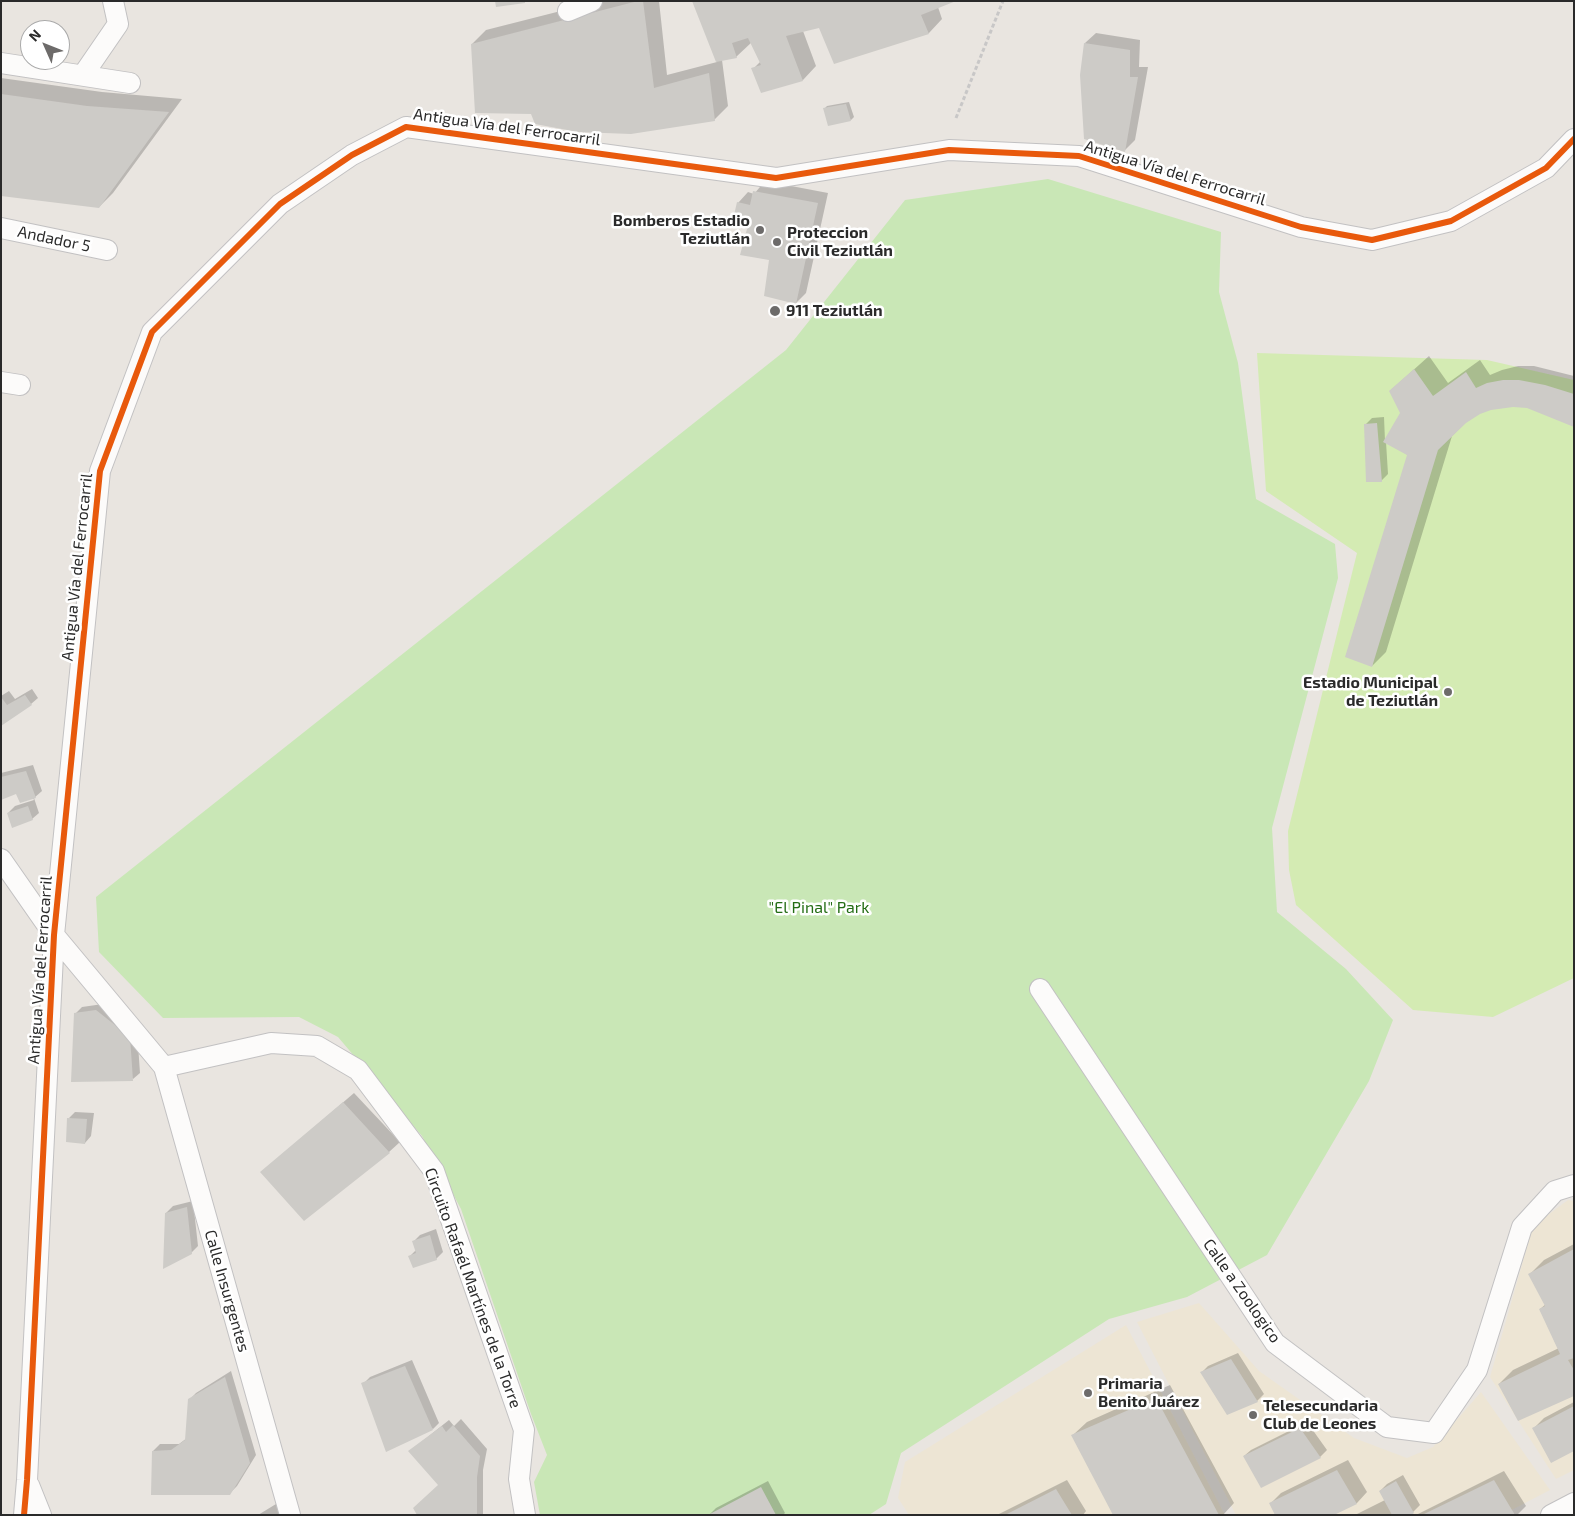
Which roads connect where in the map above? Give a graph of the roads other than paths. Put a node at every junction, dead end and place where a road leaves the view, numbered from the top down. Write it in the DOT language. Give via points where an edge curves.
graph roads {
  1 [pos="113,1"];
  2 [pos="592,1"];
  3 [pos="568,10"];
  4 [pos="1,63"];
  5 [pos="83,75"];
  6 [pos="130,83"];
  7 [pos="1574,139"];
  8 [pos="1,228"];
  9 [pos="107,250"];
  10 [pos="1,859"];
  11 [pos="54,935"];
  12 [pos="1040,989"];
  13 [pos="164,1067"];
  14 [pos="1574,1185"];
  15 [pos="27,1480"];
  16 [pos="1574,1503"];
  17 [pos="24,1515"];
  18 [pos="40,1515"];
  19 [pos="290,1515"];
  20 [pos="526,1515"];
  21 [pos="1551,1515"];
  1 -- 5 [label="street" via="118,24"];
  2 -- 3 [label="street"];
  4 -- 5 [label="street"];
  5 -- 6 [label="street"];
  7 -- 11 [label="street, Antigua Vía del Ferrocarril" via="1546,168 1451,221 1372,240 1301,227 1080,156 949,150 776,178 406,127 352,155 280,204 152,332 100,471"];
  8 -- 9 [label="street, Andador 5"];
  10 -- 11 [label="street"];
  11 -- 13 [label="street"];
  11 -- 15 [label="street, Antigua Vía del Ferrocarril"];
  12 -- 14 [label="street, Calle a Zoologico" via="1275,1343 1386,1427 1434,1433 1477,1370 1522,1226 1555,1191"];
  13 -- 19 [label="street, Calle Insurgentes"];
  13 -- 20 [label="street, Circuito Rafaél Martínes de la Torre" via="271,1043 317,1046 358,1070 434,1171 524,1430 519,1479"];
  15 -- 17 [label="street, Antigua Vía del Ferrocarril"];
  15 -- 18 [label="street"];
  16 -- 21 [label="street"];
}
